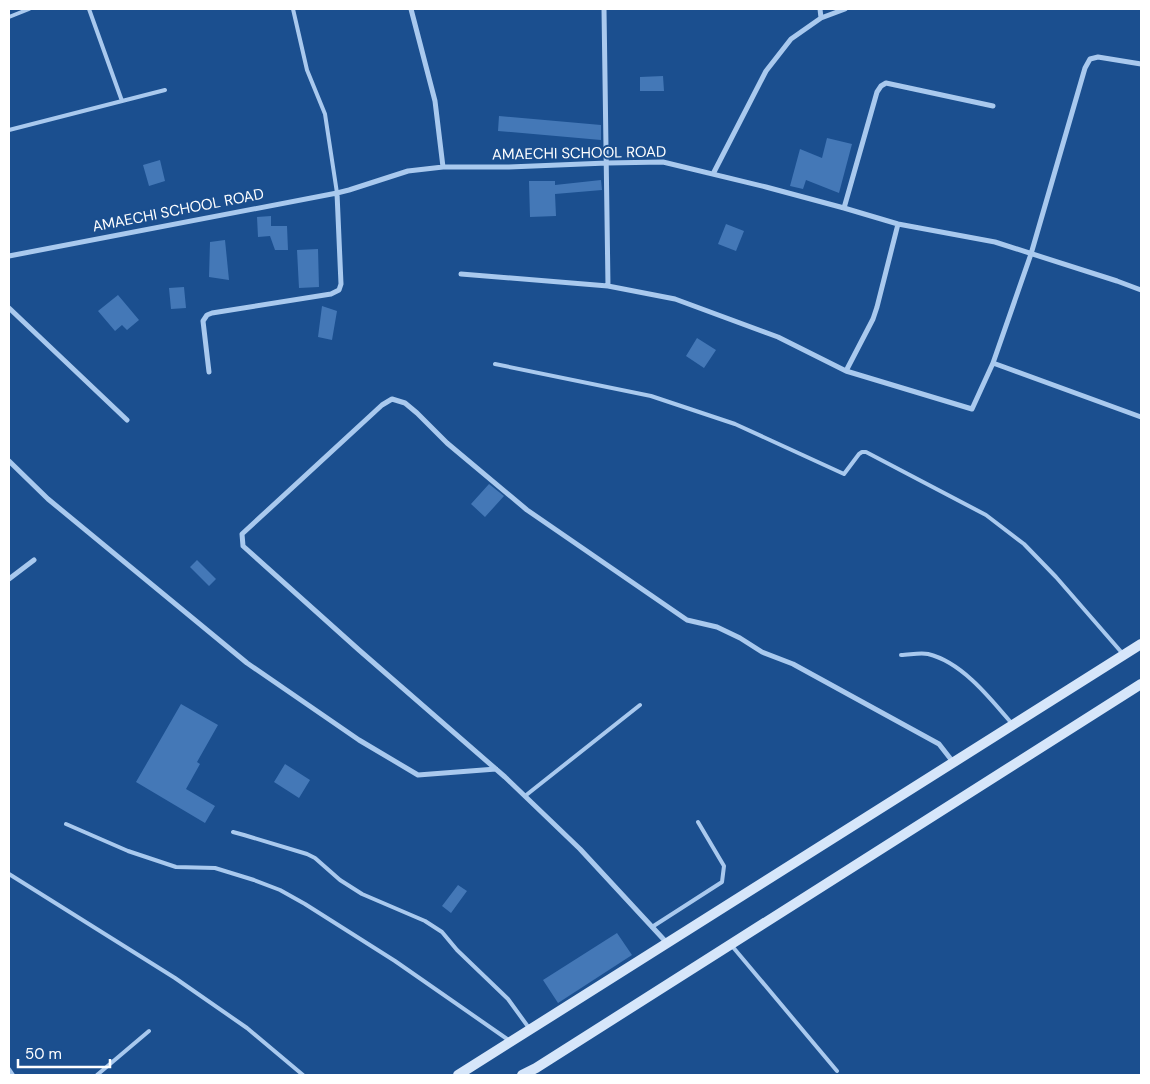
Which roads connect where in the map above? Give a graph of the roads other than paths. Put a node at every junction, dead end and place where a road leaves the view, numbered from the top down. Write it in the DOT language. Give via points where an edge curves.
graph roads {
  1 [pos="30,9"];
  2 [pos="89,9"];
  3 [pos="293,9"];
  4 [pos="411,9"];
  5 [pos="604,9"];
  6 [pos="820,9"];
  7 [pos="844,9"];
  8 [pos="9,17"];
  9 [pos="821,18"];
  10 [pos="1141,64"];
  11 [pos="165,90"];
  12 [pos="122,101"];
  13 [pos="993,106"];
  14 [pos="9,130"];
  15 [pos="607,163"];
  16 [pos="443,167"];
  17 [pos="713,174"];
  18 [pos="337,193"];
  19 [pos="844,208"];
  20 [pos="898,224"];
  21 [pos="1031,254"];
  22 [pos="9,256"];
  23 [pos="461,274"];
  24 [pos="608,286"];
  25 [pos="1141,290"];
  26 [pos="9,308"];
  27 [pos="494,364"];
  28 [pos="993,364"];
  29 [pos="846,371"];
  30 [pos="209,372"];
  31 [pos="1141,417"];
  32 [pos="127,420"];
  33 [pos="9,461"];
  34 [pos="34,560"];
  35 [pos="9,579"];
  36 [pos="1141,644"];
  37 [pos="901,655"];
  38 [pos="1124,655"];
  39 [pos="1141,684"];
  40 [pos="640,706"];
  41 [pos="1013,725"];
  42 [pos="953,762"];
  43 [pos="496,769"];
  44 [pos="525,796"];
  45 [pos="698,822"];
  46 [pos="66,824"];
  47 [pos="233,832"];
  48 [pos="9,874"];
  49 [pos="652,927"];
  50 [pos="667,944"];
  51 [pos="731,944"];
  52 [pos="530,1030"];
  53 [pos="148,1031"];
  54 [pos="512,1042"];
  55 [pos="9,1069"];
  56 [pos="838,1071"];
  57 [pos="538,1072"];
  58 [pos="13,1075"];
  59 [pos="97,1075"];
  60 [pos="303,1075"];
  61 [pos="458,1075"];
  62 [pos="522,1075"];
  1 -- 8 [label="lane"];
  2 -- 12 [label="lane"];
  3 -- 18 [label="lane" via="307,70 325,114"];
  4 -- 16 [label="street" via="435,101"];
  5 -- 15 [label="street"];
  6 -- 9 [label="street"];
  7 -- 9 [label="street"];
  9 -- 17 [label="street" via="791,40 766,71"];
  10 -- 21 [label="street" via="1098,57 1090,59"];
  11 -- 12 [label="lane"];
  12 -- 14 [label="lane"];
  13 -- 19 [label="street" via="886,83 881,86"];
  15 -- 16 [label="street, AMAECHI SCHOOL ROAD"];
  15 -- 17 [label="street, AMAECHI SCHOOL ROAD" via="663,162"];
  15 -- 24 [label="street"];
  16 -- 18 [label="street, AMAECHI SCHOOL ROAD" via="408,171"];
  17 -- 19 [label="street, AMAECHI SCHOOL ROAD"];
  18 -- 22 [label="street, AMAECHI SCHOOL ROAD"];
  18 -- 30 [label="street" via="339,290 207,315 203,321"];
  19 -- 20 [label="street, AMAECHI SCHOOL ROAD"];
  20 -- 21 [label="street, AMAECHI SCHOOL ROAD" via="995,242"];
  20 -- 29 [label="street" via="875,313"];
  21 -- 25 [label="street, AMAECHI SCHOOL ROAD"];
  21 -- 28 [label="street"];
  23 -- 24 [label="street"];
  24 -- 29 [label="street" via="675,298 778,337"];
  26 -- 32 [label="street"];
  27 -- 38 [label="lane" via="652,396 735,424 844,474 859,454 866,452 986,515 1024,544"];
  28 -- 29 [label="street" via="972,409"];
  28 -- 31 [label="street"];
  33 -- 43 [label="street" via="48,499 247,662 359,740 418,775"];
  34 -- 35 [label="street"];
  36 -- 38 [label="main road"];
  37 -- 41 [label="lane" via="926,654 947,661 986,693"];
  38 -- 41 [label="main road"];
  39 -- 51 [label="main road"];
  40 -- 44 [label="lane"];
  41 -- 42 [label="main road"];
  42 -- 43 [label="street" via="940,744 792,664 762,652 717,627 687,620 527,510 447,443 417,412 392,399 242,534 243,546"];
  42 -- 50 [label="main road"];
  43 -- 44 [label="street"];
  44 -- 49 [label="street" via="580,848"];
  45 -- 49 [label="lane" via="724,866 722,882"];
  46 -- 54 [label="lane" via="128,851 176,867 215,868 280,890 395,961"];
  47 -- 52 [label="lane" via="315,858 362,894 442,932 508,999"];
  48 -- 60 [label="lane" via="176,978 247,1028"];
  49 -- 50 [label="street"];
  50 -- 52 [label="main road"];
  51 -- 56 [label="lane"];
  51 -- 57 [label="main road"];
  52 -- 54 [label="main road"];
  53 -- 59 [label="lane"];
  54 -- 61 [label="main road"];
  55 -- 58 [label="lane"];
  57 -- 62 [label="main road"];
}
